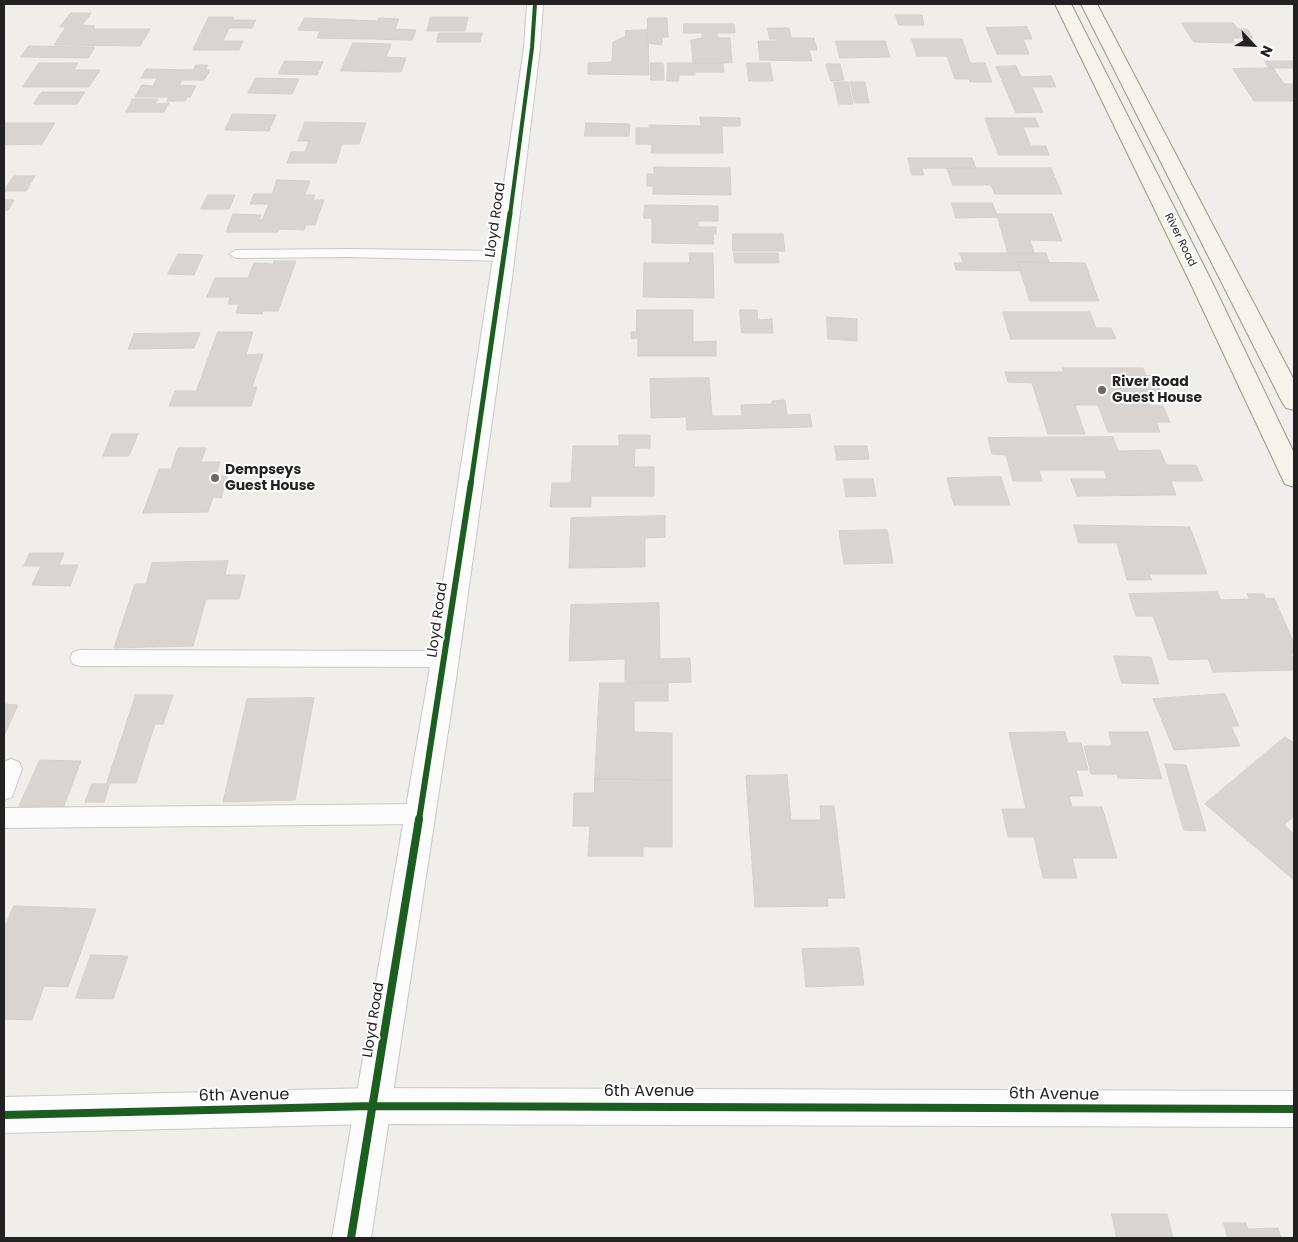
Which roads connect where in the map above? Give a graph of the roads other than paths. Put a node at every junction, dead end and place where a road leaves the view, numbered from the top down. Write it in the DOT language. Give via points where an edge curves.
graph roads {
  1 [pos="535,4"];
  2 [pos="1063,4"];
  3 [pos="1089,4"];
  4 [pos="1191,199"];
  5 [pos="1160,200"];
  6 [pos="236,254"];
  7 [pos="504,256"];
  8 [pos="1294,402"];
  9 [pos="1284,435"];
  10 [pos="1294,478"];
  11 [pos="80,658"];
  12 [pos="445,660"];
  13 [pos="11,769"];
  14 [pos="4,790"];
  15 [pos="420,814"];
  16 [pos="4,818"];
  17 [pos="372,1106"];
  18 [pos="1294,1109"];
  19 [pos="4,1115"];
  20 [pos="351,1238"];
  1 -- 7 [label="street, Lloyd Road"];
  2 -- 5 [label="main road, River Road"];
  3 -- 4 [label="main road"];
  4 -- 5 [label="main road"];
  4 -- 8 [label="main road"];
  5 -- 9 [label="main road, River Road"];
  6 -- 7 [label="lane"];
  7 -- 12 [label="street, Lloyd Road"];
  9 -- 10 [label="main road, River Road"];
  11 -- 12 [label="lane"];
  12 -- 15 [label="street, Lloyd Road"];
  13 -- 14 [label="lane"];
  15 -- 16 [label="lane"];
  15 -- 17 [label="street, Lloyd Road"];
  17 -- 18 [label="street, 6th Avenue"];
  17 -- 19 [label="street, 6th Avenue"];
  17 -- 20 [label="street, Lloyd Road"];
}
